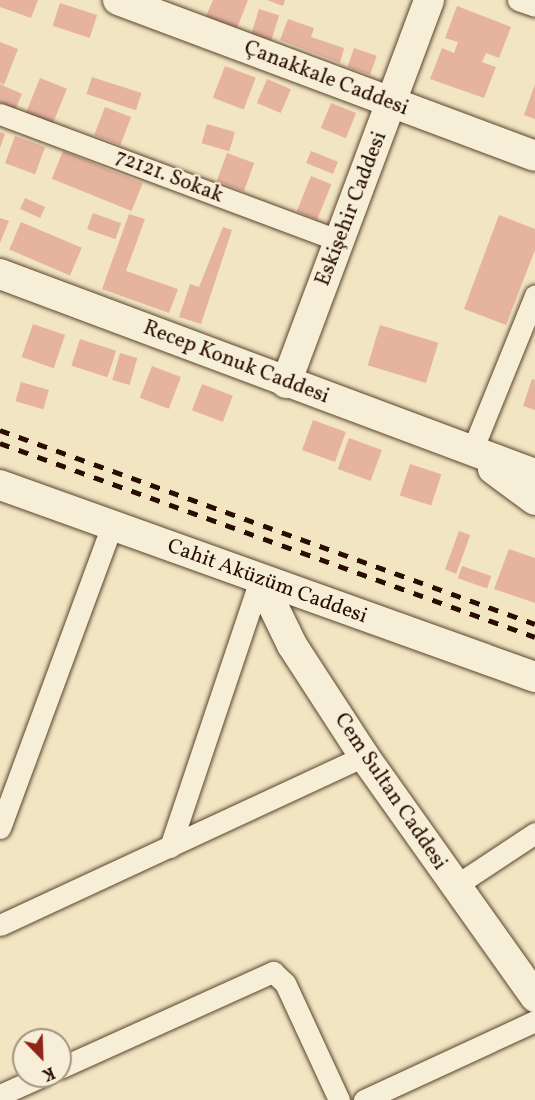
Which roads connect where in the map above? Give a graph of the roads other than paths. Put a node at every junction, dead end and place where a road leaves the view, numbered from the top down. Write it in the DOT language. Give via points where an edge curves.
graph roads {
  1 [pos="118,0"];
  2 [pos="429,0"];
  3 [pos="518,0"];
  4 [pos="535,6"];
  5 [pos="392,105"];
  6 [pos="0,114"];
  7 [pos="535,156"];
  8 [pos="339,241"];
  9 [pos="0,274"];
  10 [pos="535,295"];
  11 [pos="286,383"];
  12 [pos="471,453"];
  13 [pos="535,474"];
  14 [pos="0,485"];
  15 [pos="535,500"];
  16 [pos="112,526"];
  17 [pos="260,579"];
  18 [pos="535,677"];
  19 [pos="364,756"];
  20 [pos="0,828"];
  21 [pos="535,833"];
  22 [pos="171,847"];
  23 [pos="455,886"];
  24 [pos="0,925"];
  25 [pos="535,997"];
  26 [pos="535,1021"];
  27 [pos="72,1063"];
  28 [pos="15,1088"];
  29 [pos="0,1095"];
  30 [pos="339,1100"];
  31 [pos="364,1100"];
  1 -- 5 [label="street, Çanakkale Caddesi"];
  2 -- 5 [label="street, Eskişehir Caddesi"];
  3 -- 4 [label="street"];
  5 -- 7 [label="street, Çanakkale Caddesi"];
  5 -- 8 [label="street, Eskişehir Caddesi"];
  6 -- 8 [label="street, 72121. Sokak"];
  8 -- 11 [label="street, Eskişehir Caddesi"];
  9 -- 11 [label="street, Recep Konuk Caddesi"];
  10 -- 12 [label="street"];
  11 -- 12 [label="street, Recep Konuk Caddesi"];
  12 -- 13 [label="street, Recep Konuk Caddesi"];
  12 -- 15 [label="street, Recep Konuk Caddesi"];
  14 -- 16 [label="street, Cahit Aküzüm Caddesi"];
  16 -- 17 [label="street, Cahit Aküzüm Caddesi"];
  16 -- 20 [label="street"];
  17 -- 18 [label="street, Cahit Aküzüm Caddesi"];
  17 -- 19 [label="street, Cem Sultan Caddesi" via="292,645"];
  17 -- 22 [label="street"];
  19 -- 22 [label="street"];
  19 -- 23 [label="street, Cem Sultan Caddesi"];
  21 -- 23 [label="street"];
  22 -- 24 [label="street"];
  23 -- 25 [label="street, Cem Sultan Caddesi"];
  26 -- 31 [label="street"];
  27 -- 30 [label="street" via="273,972 285,982"];
  28 -- 29 [label="street"];
}
